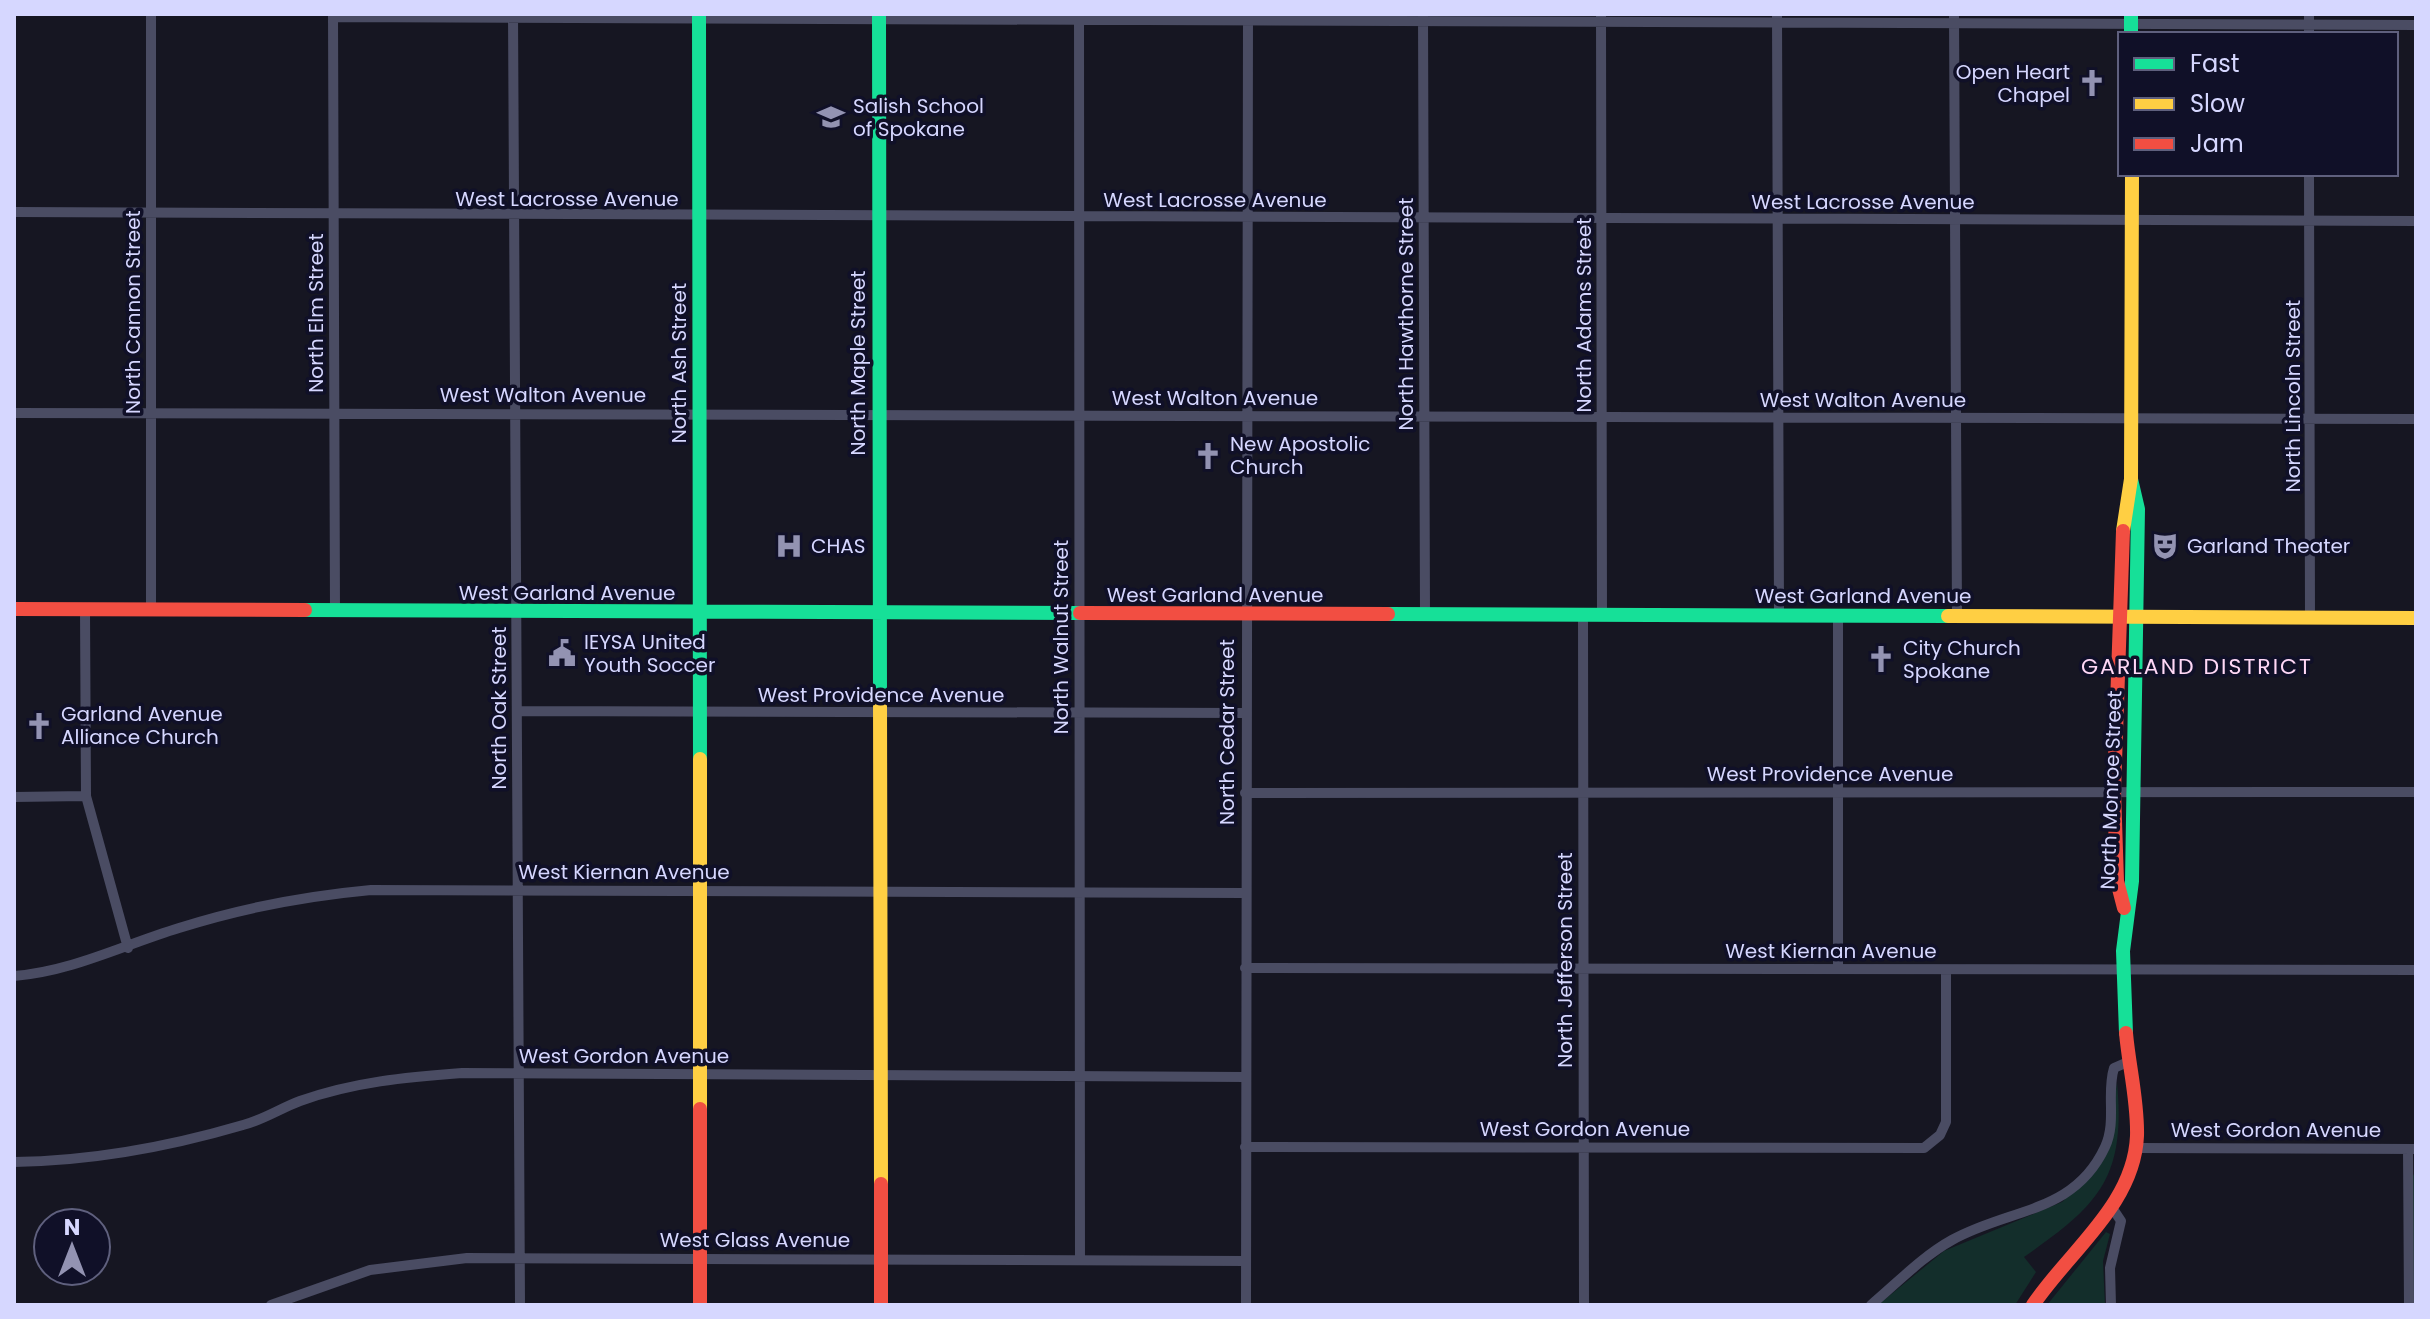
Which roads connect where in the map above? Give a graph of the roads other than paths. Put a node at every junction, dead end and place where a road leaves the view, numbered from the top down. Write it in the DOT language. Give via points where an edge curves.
graph roads {
  1 [pos="151,14"];
  2 [pos="333,15"];
  3 [pos="513,16"];
  4 [pos="699,16"];
  5 [pos="879,17"];
  6 [pos="1079,17"];
  7 [pos="1248,18"];
  8 [pos="1423,18"];
  9 [pos="1601,18"];
  10 [pos="1777,18"];
  11 [pos="1954,19"];
  12 [pos="2131,24"];
  13 [pos="2309,24"];
  14 [pos="2416,25"];
  15 [pos="2132,176"];
  16 [pos="2309,176"];
  17 [pos="14,212"];
  18 [pos="151,213"];
  19 [pos="334,216"];
  20 [pos="516,216"];
  21 [pos="698,217"];
  22 [pos="878,217"];
  23 [pos="1078,217"];
  24 [pos="1247,219"];
  25 [pos="1424,219"];
  26 [pos="1602,219"];
  27 [pos="1777,220"];
  28 [pos="1956,220"];
  29 [pos="2132,220"];
  30 [pos="2309,221"];
  31 [pos="2416,221"];
  32 [pos="334,411"];
  33 [pos="151,412"];
  34 [pos="14,413"];
  35 [pos="516,413"];
  36 [pos="699,414"];
  37 [pos="878,415"];
  38 [pos="1078,415"];
  39 [pos="1247,416"];
  40 [pos="1424,416"];
  41 [pos="1776,418"];
  42 [pos="1957,418"];
  43 [pos="2131,418"];
  44 [pos="1602,419"];
  45 [pos="2312,419"];
  46 [pos="2416,419"];
  47 [pos="2131,479"];
  48 [pos="14,609"];
  49 [pos="85,610"];
  50 [pos="151,610"];
  51 [pos="335,612"];
  52 [pos="516,613"];
  53 [pos="698,613"];
  54 [pos="879,614"];
  55 [pos="1080,615"];
  56 [pos="1245,615"];
  57 [pos="1425,615"];
  58 [pos="1583,616"];
  59 [pos="1602,616"];
  60 [pos="1779,616"];
  61 [pos="1838,616"];
  62 [pos="1957,616"];
  63 [pos="2118,617"];
  64 [pos="2137,617"];
  65 [pos="2310,617"];
  66 [pos="2416,618"];
  67 [pos="517,711"];
  68 [pos="698,712"];
  69 [pos="880,713"];
  70 [pos="1080,713"];
  71 [pos="1245,713"];
  72 [pos="2114,791"];
  73 [pos="2133,791"];
  74 [pos="1838,792"];
  75 [pos="2416,792"];
  76 [pos="1245,793"];
  77 [pos="1584,793"];
  78 [pos="86,796"];
  79 [pos="14,797"];
  80 [pos="517,889"];
  81 [pos="698,890"];
  82 [pos="881,892"];
  83 [pos="1080,892"];
  84 [pos="1245,893"];
  85 [pos="2125,912"];
  86 [pos="128,948"];
  87 [pos="1245,968"];
  88 [pos="1583,969"];
  89 [pos="1838,969"];
  90 [pos="1946,970"];
  91 [pos="2124,970"];
  92 [pos="2416,970"];
  93 [pos="14,976"];
  94 [pos="2130,1061"];
  95 [pos="518,1074"];
  96 [pos="698,1074"];
  97 [pos="881,1075"];
  98 [pos="1080,1077"];
  99 [pos="1245,1077"];
  100 [pos="1245,1147"];
  101 [pos="1584,1147"];
  102 [pos="2137,1148"];
  103 [pos="2412,1149"];
  104 [pos="14,1162"];
  105 [pos="2111,1206"];
  106 [pos="700,1257"];
  107 [pos="520,1258"];
  108 [pos="881,1259"];
  109 [pos="1080,1260"];
  110 [pos="1246,1261"];
  111 [pos="271,1305"];
  112 [pos="520,1305"];
  113 [pos="700,1305"];
  114 [pos="881,1305"];
  115 [pos="1246,1305"];
  116 [pos="1584,1305"];
  117 [pos="1871,1305"];
  118 [pos="2033,1305"];
  119 [pos="2111,1305"];
  120 [pos="2409,1305"];
  1 -- 18 [label="street, North Cannon Street"];
  2 -- 3 [label="street"];
  2 -- 19 [label="street, North Elm Street"];
  3 -- 4 [label="street"];
  3 -- 20 [label="street, North Oak Street"];
  4 -- 5 [label="street"];
  4 -- 21 [label="main road, North Ash Street"];
  5 -- 6 [label="street"];
  5 -- 22 [label="main road, North Maple Street"];
  6 -- 7 [label="street"];
  6 -- 23 [label="street, North Walnut Street"];
  7 -- 8 [label="street"];
  7 -- 24 [label="street, North Cedar Street"];
  8 -- 9 [label="street"];
  8 -- 25 [label="street, North Hawthorne Street"];
  9 -- 10 [label="street"];
  9 -- 26 [label="street, North Adams Street"];
  10 -- 11 [label="street"];
  10 -- 27 [label="street"];
  11 -- 12 [label="street"];
  11 -- 28 [label="street"];
  12 -- 13 [label="street"];
  13 -- 14 [label="street"];
  15 -- 29 [label="main road, North Monroe Street"];
  16 -- 30 [label="street, North Lincoln Street"];
  17 -- 18 [label="street, West Lacrosse Avenue"];
  18 -- 19 [label="street, West Lacrosse Avenue"];
  18 -- 33 [label="street, North Cannon Street"];
  19 -- 20 [label="street, West Lacrosse Avenue"];
  19 -- 32 [label="street, North Elm Street"];
  20 -- 21 [label="street, West Lacrosse Avenue"];
  20 -- 35 [label="street, North Oak Street"];
  21 -- 22 [label="street, West Lacrosse Avenue"];
  21 -- 36 [label="main road, North Ash Street"];
  22 -- 23 [label="street, West Lacrosse Avenue"];
  22 -- 37 [label="main road, North Maple Street"];
  23 -- 24 [label="street, West Lacrosse Avenue"];
  23 -- 38 [label="street, North Walnut Street"];
  24 -- 25 [label="street, West Lacrosse Avenue"];
  24 -- 39 [label="street, North Cedar Street"];
  25 -- 26 [label="street, West Lacrosse Avenue"];
  25 -- 40 [label="street, North Hawthorne Street"];
  26 -- 27 [label="street, West Lacrosse Avenue"];
  26 -- 44 [label="street, North Adams Street"];
  27 -- 28 [label="street, West Lacrosse Avenue"];
  27 -- 41 [label="street"];
  28 -- 29 [label="street, West Lacrosse Avenue"];
  28 -- 42 [label="street"];
  29 -- 30 [label="street, West Lacrosse Avenue"];
  29 -- 43 [label="main road, North Monroe Street"];
  30 -- 31 [label="street, West Lacrosse Avenue"];
  30 -- 45 [label="street, North Lincoln Street"];
  32 -- 33 [label="street, West Walton Avenue"];
  32 -- 35 [label="street, West Walton Avenue"];
  32 -- 51 [label="street, North Elm Street"];
  33 -- 34 [label="street, West Walton Avenue"];
  33 -- 50 [label="street, North Cannon Street"];
  35 -- 36 [label="street, West Walton Avenue"];
  35 -- 52 [label="street, North Oak Street"];
  36 -- 37 [label="street, West Walton Avenue"];
  36 -- 53 [label="main road, North Ash Street"];
  37 -- 38 [label="street, West Walton Avenue"];
  37 -- 54 [label="main road, North Maple Street"];
  38 -- 39 [label="street, West Walton Avenue"];
  38 -- 55 [label="street, North Walnut Street"];
  39 -- 40 [label="street, West Walton Avenue"];
  39 -- 56 [label="street, North Cedar Street"];
  40 -- 44 [label="street, West Walton Avenue"];
  40 -- 57 [label="street, North Hawthorne Street"];
  41 -- 42 [label="street, West Walton Avenue"];
  41 -- 44 [label="street, West Walton Avenue"];
  41 -- 60 [label="street"];
  42 -- 43 [label="street, West Walton Avenue"];
  42 -- 62 [label="street"];
  43 -- 45 [label="street, West Walton Avenue"];
  43 -- 47 [label="main road, North Monroe Street"];
  44 -- 59 [label="street, North Adams Street"];
  45 -- 46 [label="street, West Walton Avenue"];
  45 -- 65 [label="street, North Lincoln Street"];
  47 -- 63 [label="main road, North Monroe Street" via="2124,509"];
  47 -- 64 [label="main road, North Monroe Street" via="2138,509"];
  48 -- 49 [label="main road, West Garland Avenue"];
  49 -- 50 [label="main road, West Garland Avenue"];
  49 -- 78 [label="street"];
  50 -- 51 [label="main road, West Garland Avenue"];
  51 -- 52 [label="main road, West Garland Avenue"];
  52 -- 53 [label="main road, West Garland Avenue"];
  52 -- 67 [label="street, North Oak Street"];
  53 -- 54 [label="main road, West Garland Avenue"];
  53 -- 68 [label="main road, North Ash Street"];
  54 -- 55 [label="main road, West Garland Avenue"];
  54 -- 69 [label="main road, North Maple Street"];
  55 -- 56 [label="main road, West Garland Avenue"];
  55 -- 70 [label="street, North Walnut Street"];
  56 -- 57 [label="main road, West Garland Avenue"];
  56 -- 71 [label="street, North Cedar Street"];
  57 -- 58 [label="main road, West Garland Avenue"];
  58 -- 59 [label="main road, West Garland Avenue"];
  58 -- 77 [label="street, North Jefferson Street"];
  59 -- 60 [label="main road, West Garland Avenue"];
  60 -- 61 [label="main road, West Garland Avenue"];
  61 -- 62 [label="main road, West Garland Avenue"];
  61 -- 74 [label="street"];
  62 -- 63 [label="main road, West Garland Avenue"];
  63 -- 64 [label="main road, West Garland Avenue"];
  63 -- 72 [label="main road, North Monroe Street"];
  64 -- 65 [label="main road, West Garland Avenue"];
  64 -- 73 [label="main road, North Monroe Street"];
  65 -- 66 [label="main road, West Garland Avenue"];
  67 -- 68 [label="street, West Providence Avenue"];
  67 -- 80 [label="street, North Oak Street"];
  68 -- 69 [label="street, West Providence Avenue"];
  68 -- 81 [label="main road, North Ash Street"];
  69 -- 70 [label="street, West Providence Avenue"];
  69 -- 82 [label="main road, North Maple Street"];
  70 -- 71 [label="street, West Providence Avenue"];
  70 -- 83 [label="street, North Walnut Street"];
  71 -- 76 [label="street, North Cedar Street"];
  72 -- 73 [label="street, West Providence Avenue"];
  72 -- 74 [label="street, West Providence Avenue"];
  72 -- 85 [label="main road, North Monroe Street" via="2117,881"];
  73 -- 75 [label="street, West Providence Avenue"];
  73 -- 85 [label="main road, North Monroe Street" via="2132,881"];
  74 -- 77 [label="street, West Providence Avenue"];
  74 -- 89 [label="street"];
  76 -- 77 [label="street, West Providence Avenue"];
  76 -- 84 [label="street, North Cedar Street"];
  77 -- 88 [label="street, North Jefferson Street"];
  78 -- 79 [label="street"];
  78 -- 86 [label="street"];
  80 -- 81 [label="street, West Kiernan Avenue"];
  80 -- 86 [label="street, West Kiernan Avenue" via="323,895 176,929"];
  80 -- 95 [label="street, North Oak Street"];
  81 -- 82 [label="street, West Kiernan Avenue"];
  81 -- 96 [label="main road, North Ash Street"];
  82 -- 83 [label="street, West Kiernan Avenue"];
  82 -- 97 [label="main road, North Maple Street"];
  83 -- 84 [label="street, West Kiernan Avenue"];
  83 -- 98 [label="street, North Walnut Street"];
  84 -- 87 [label="street, North Cedar Street"];
  85 -- 91 [label="main road, North Monroe Street"];
  86 -- 93 [label="street, West Kiernan Avenue" via="80,964"];
  87 -- 88 [label="street, West Kiernan Avenue"];
  87 -- 99 [label="street, North Cedar Street"];
  88 -- 89 [label="street, West Kiernan Avenue"];
  88 -- 101 [label="street, North Jefferson Street"];
  89 -- 90 [label="street, West Kiernan Avenue"];
  90 -- 91 [label="street, West Kiernan Avenue"];
  90 -- 101 [label="street, West Gordon Avenue" via="1946,1122 1924,1148"];
  91 -- 92 [label="street, West Kiernan Avenue"];
  91 -- 94 [label="main road, North Monroe Street"];
  94 -- 102 [label="main road, North Monroe Street"];
  94 -- 117 [label="street" via="2114,1068 2109,1139 2078,1186 1953,1239"];
  95 -- 96 [label="street, West Gordon Avenue"];
  95 -- 104 [label="street, West Gordon Avenue" via="417,1076 362,1084 299,1101 247,1125 178,1142 89,1158"];
  95 -- 107 [label="street, North Oak Street"];
  96 -- 97 [label="street, West Gordon Avenue"];
  96 -- 106 [label="main road, North Ash Street"];
  97 -- 98 [label="street, West Gordon Avenue"];
  97 -- 108 [label="main road, North Maple Street"];
  98 -- 99 [label="street, West Gordon Avenue"];
  98 -- 109 [label="street, North Walnut Street"];
  99 -- 100 [label="street, North Cedar Street"];
  100 -- 101 [label="street, West Gordon Avenue"];
  100 -- 110 [label="street, North Cedar Street"];
  101 -- 116 [label="street, North Jefferson Street"];
  102 -- 103 [label="street, West Gordon Avenue"];
  102 -- 105 [label="main road, North Monroe Street"];
  103 -- 120 [label="street"];
  105 -- 118 [label="main road, North Monroe Street"];
  105 -- 119 [label="street" via="2121,1221 2110,1268"];
  106 -- 107 [label="street, West Glass Avenue"];
  106 -- 108 [label="street, West Glass Avenue"];
  106 -- 113 [label="main road, North Ash Street"];
  107 -- 111 [label="street, West Glass Avenue" via="417,1261 370,1270"];
  107 -- 112 [label="street, North Oak Street"];
  108 -- 109 [label="street, West Glass Avenue"];
  108 -- 114 [label="main road, North Maple Street"];
  109 -- 110 [label="street, West Glass Avenue"];
  110 -- 115 [label="street, North Cedar Street"];
}
